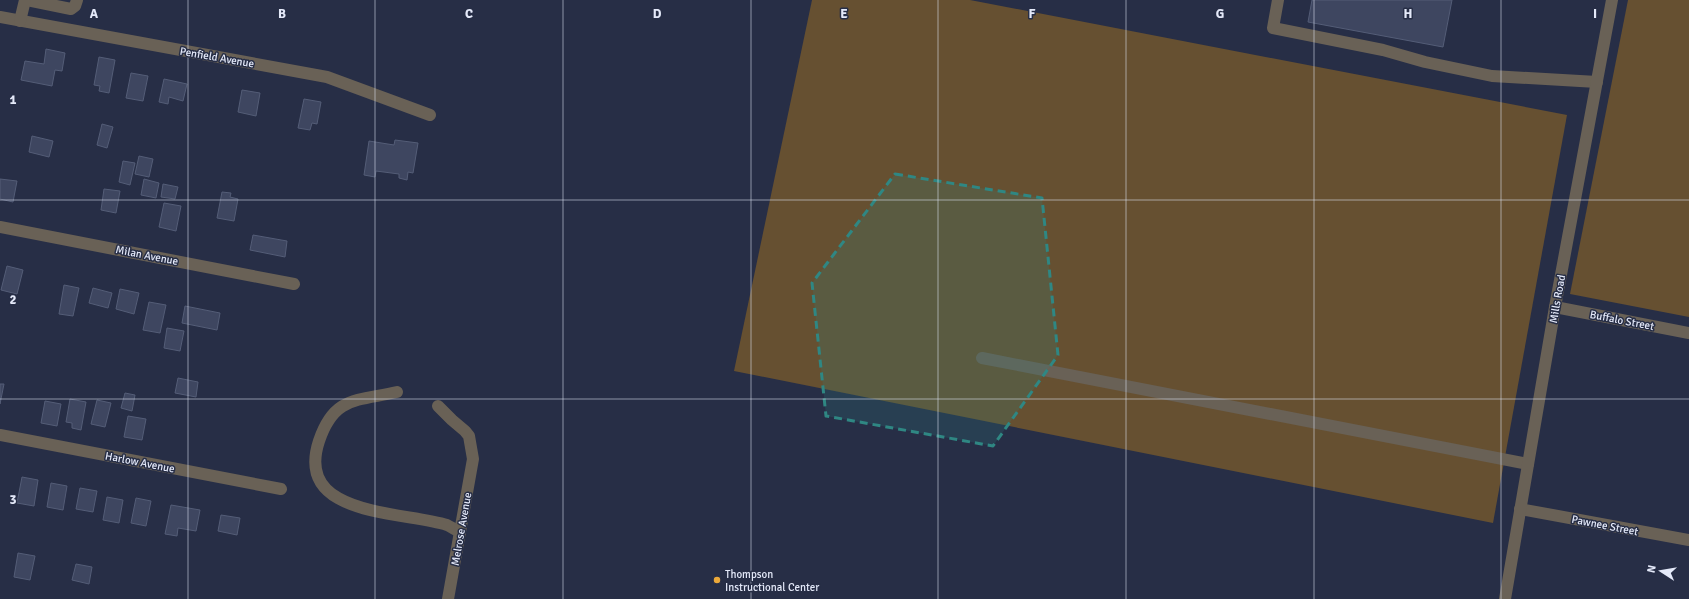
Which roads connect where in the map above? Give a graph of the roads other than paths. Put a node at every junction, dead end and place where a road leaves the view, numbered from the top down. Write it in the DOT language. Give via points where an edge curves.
graph roads {
  1 [pos="26,0"];
  2 [pos="77,0"];
  3 [pos="1278,0"];
  4 [pos="1612,0"];
  5 [pos="0,17"];
  6 [pos="20,21"];
  7 [pos="1597,82"];
  8 [pos="430,115"];
  9 [pos="0,227"];
  10 [pos="294,284"];
  11 [pos="1555,307"];
  12 [pos="1689,333"];
  13 [pos="982,358"];
  14 [pos="397,392"];
  15 [pos="438,406"];
  16 [pos="0,435"];
  17 [pos="1528,464"];
  18 [pos="281,489"];
  19 [pos="1520,509"];
  20 [pos="460,532"];
  21 [pos="1689,540"];
  22 [pos="448,599"];
  23 [pos="1504,599"];
  1 -- 2 [label="street" via="70,9 75,6"];
  1 -- 6 [label="street"];
  3 -- 7 [label="street" via="1273,28 1383,50 1492,76"];
  4 -- 7 [label="street, Mills Road"];
  5 -- 6 [label="street, Penfield Avenue"];
  6 -- 8 [label="street, Penfield Avenue" via="327,77"];
  7 -- 11 [label="street, Mills Road"];
  9 -- 10 [label="street, Milan Avenue"];
  11 -- 12 [label="street, Buffalo Street"];
  11 -- 17 [label="street, Mills Road"];
  13 -- 17 [label="street"];
  14 -- 20 [label="street" via="353,402 331,414 324,425 318,444 318,477 324,488 346,503 380,513 447,526"];
  15 -- 20 [label="street, Melrose Avenue" via="469,436 473,459"];
  16 -- 18 [label="street, Harlow Avenue"];
  17 -- 19 [label="street, Mills Road"];
  19 -- 21 [label="street, Pawnee Street"];
  19 -- 23 [label="street, Mills Road"];
  20 -- 22 [label="street, Melrose Avenue"];
}
